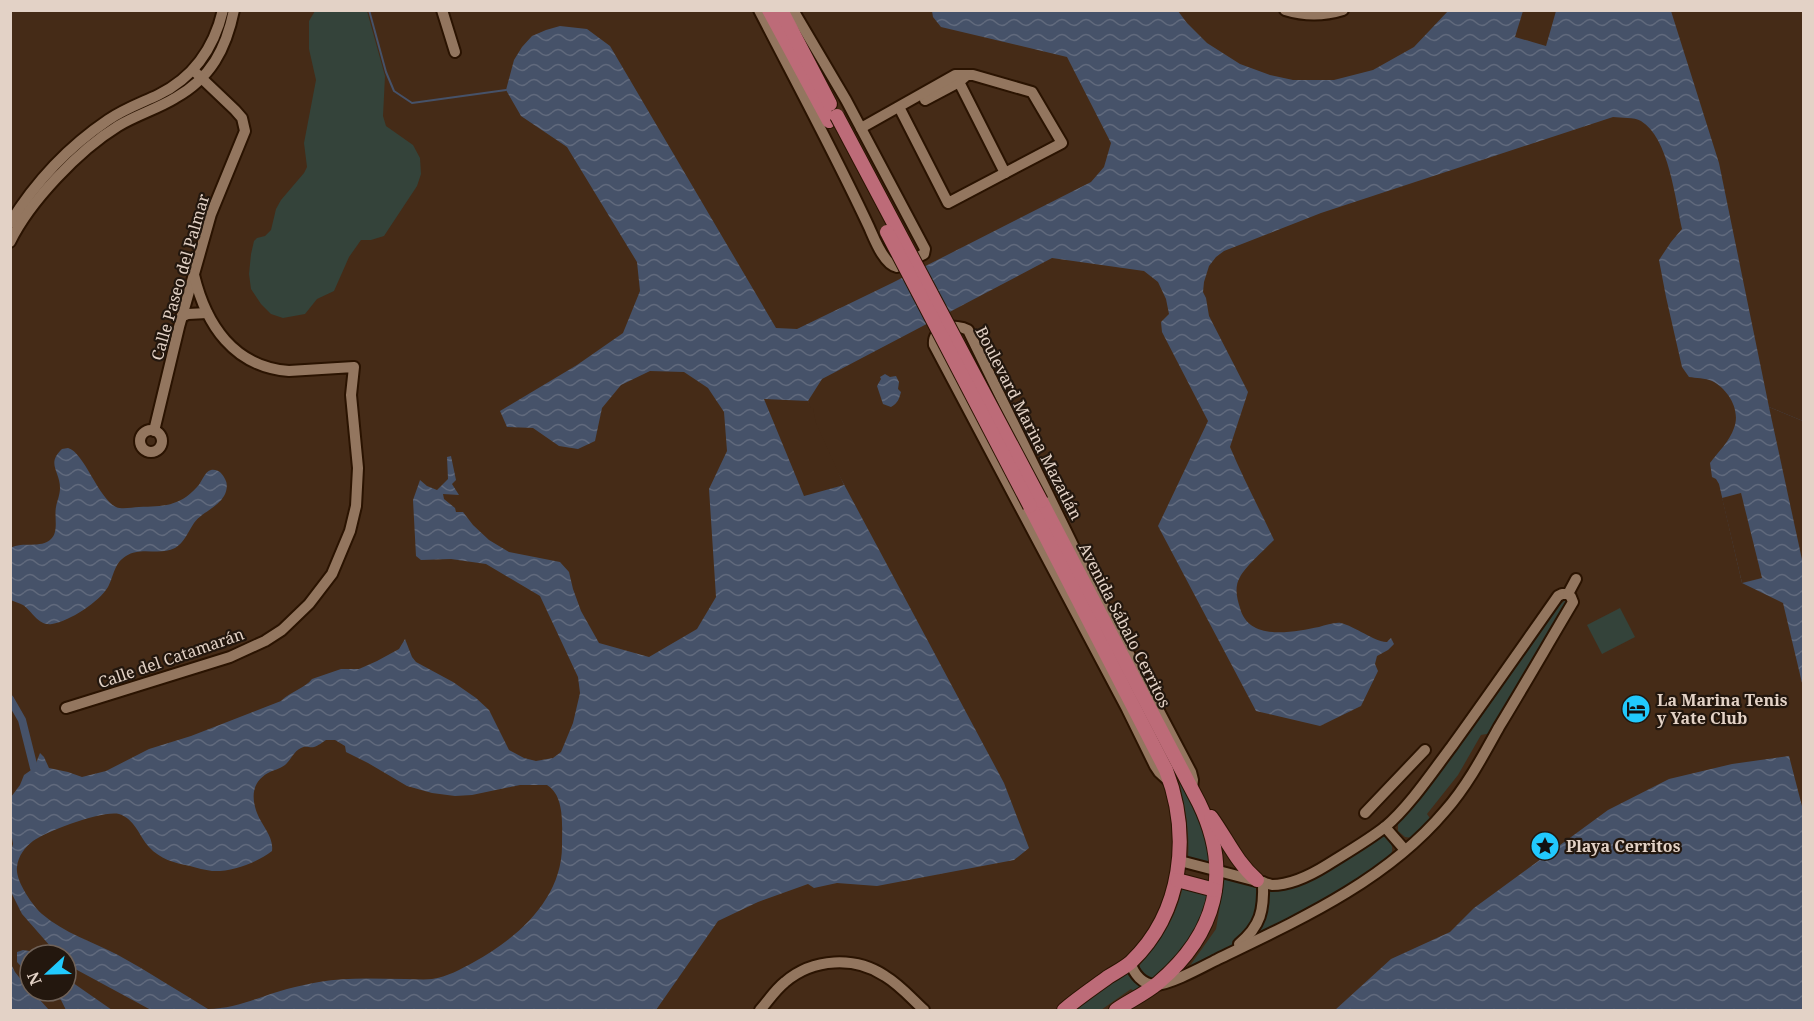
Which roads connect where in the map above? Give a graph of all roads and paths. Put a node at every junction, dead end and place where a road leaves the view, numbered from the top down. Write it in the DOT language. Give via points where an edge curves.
graph roads {
  1 [pos="223,10"];
  2 [pos="234,10"];
  3 [pos="442,10"];
  4 [pos="759,10"];
  5 [pos="769,10"];
  6 [pos="781,10"];
  7 [pos="793,10"];
  8 [pos="1285,10"];
  9 [pos="1343,10"];
  10 [pos="455,52"];
  11 [pos="194,70"];
  12 [pos="202,78"];
  13 [pos="960,78"];
  14 [pos="901,110"];
  15 [pos="833,119"];
  16 [pos="862,131"];
  17 [pos="1005,173"];
  18 [pos="10,223"];
  19 [pos="10,243"];
  20 [pos="195,275"];
  21 [pos="207,314"];
  22 [pos="182,316"];
  23 [pos="154,431"];
  24 [pos="1576,579"];
  25 [pos="1081,591"];
  26 [pos="1568,594"];
  27 [pos="66,708"];
  28 [pos="1425,750"];
  29 [pos="1400,778"];
  30 [pos="1417,791"];
  31 [pos="1199,803"];
  32 [pos="1365,813"];
  33 [pos="1385,827"];
  34 [pos="1406,850"];
  35 [pos="1180,861"];
  36 [pos="1216,869"];
  37 [pos="1177,880"];
  38 [pos="1260,881"];
  39 [pos="1215,890"];
  40 [pos="1220,958"];
  41 [pos="1130,962"];
  42 [pos="1156,985"];
  43 [pos="760,1011"];
  44 [pos="924,1011"];
  45 [pos="1064,1011"];
  46 [pos="1116,1011"];
  1 -- 11 [label="street" via="213,41"];
  2 -- 12 [label="street" via="230,32"];
  3 -- 10 [label="street"];
  4 -- 16 [label="street" via="876,243 889,263 897,267 924,254 925,249"];
  5 -- 15 [label="main road"];
  6 -- 15 [label="main road"];
  7 -- 16 [label="street"];
  8 -- 9 [label="street" via="1308,15"];
  11 -- 12 [label="street, Calle Paseo del Palmar"];
  11 -- 18 [label="street" via="174,86 110,118 73,147 51,167"];
  12 -- 19 [label="street" via="176,98 117,127 80,155 32,207"];
  12 -- 20 [label="street, Calle Paseo del Palmar" via="242,118 245,131 211,214"];
  13 -- 14 [label="street"];
  13 -- 17 [label="street"];
  13 -- 17 [label="street" via="973,75 1032,92 1062,143"];
  14 -- 16 [label="street"];
  14 -- 17 [label="street" via="948,203"];
  15 -- 25 [label="main road, Avenida Sábalo Cerritos, bridge"];
  20 -- 21 [label="street"];
  20 -- 22 [label="street, Calle Paseo del Palmar"];
  21 -- 22 [label="street"];
  21 -- 27 [label="street, Calle del Catamarán" via="224,340 262,365 289,371 354,367 351,395 358,468 350,531 332,574 309,604 265,641 230,657"];
  22 -- 23 [label="street, Calle Paseo del Palmar"];
  24 -- 26 [label="street, Avenida Sábalo Cerritos"];
  25 -- 25 [label="street, Boulevard Marina Mazatlán" via="1049,498 968,330 955,326 938,332 934,345"];
  25 -- 31 [label="main road, Avenida Sábalo Cerritos"];
  25 -- 35 [label="main road, Avenida Sábalo Cerritos" via="1170,782 1179,827"];
  26 -- 30 [label="street, Avenida Sábalo Cerritos" via="1558,596"];
  26 -- 34 [label="street, Avenida Sábalo Cerritos" via="1573,602 1476,768 1437,821"];
  28 -- 29 [label="street"];
  29 -- 30 [label="street"];
  29 -- 32 [label="street"];
  30 -- 33 [label="street, Avenida Sábalo Cerritos"];
  31 -- 36 [label="main road, Avenida Sábalo Cerritos" via="1210,827"];
  31 -- 38 [label="main road" via="1245,870"];
  33 -- 34 [label="street"];
  33 -- 38 [label="street, Avenida Sábalo Cerritos" via="1304,877 1280,885"];
  34 -- 40 [label="street, Avenida Sábalo Cerritos" via="1345,893"];
  35 -- 36 [label="street, Avenida Sábalo Cerritos"];
  35 -- 37 [label="main road, Avenida Sábalo Cerritos"];
  36 -- 38 [label="street, Avenida Sábalo Cerritos"];
  36 -- 39 [label="main road, Avenida Sábalo Cerritos"];
  37 -- 39 [label="main road"];
  37 -- 41 [label="main road, Avenida Sábalo Cerritos" via="1160,921"];
  38 -- 40 [label="street" via="1262,909 1254,930"];
  39 -- 42 [label="main road, Avenida Sábalo Cerritos" via="1200,935 1180,963"];
  40 -- 42 [label="street, Avenida Sábalo Cerritos"];
  41 -- 42 [label="street" via="1137,976"];
  41 -- 45 [label="main road, Avenida Sábalo Cerritos"];
  42 -- 46 [label="main road, Avenida Sábalo Cerritos"];
  43 -- 44 [label="street" via="783,983 798,973 821,964 841,962 881,973"];
}
